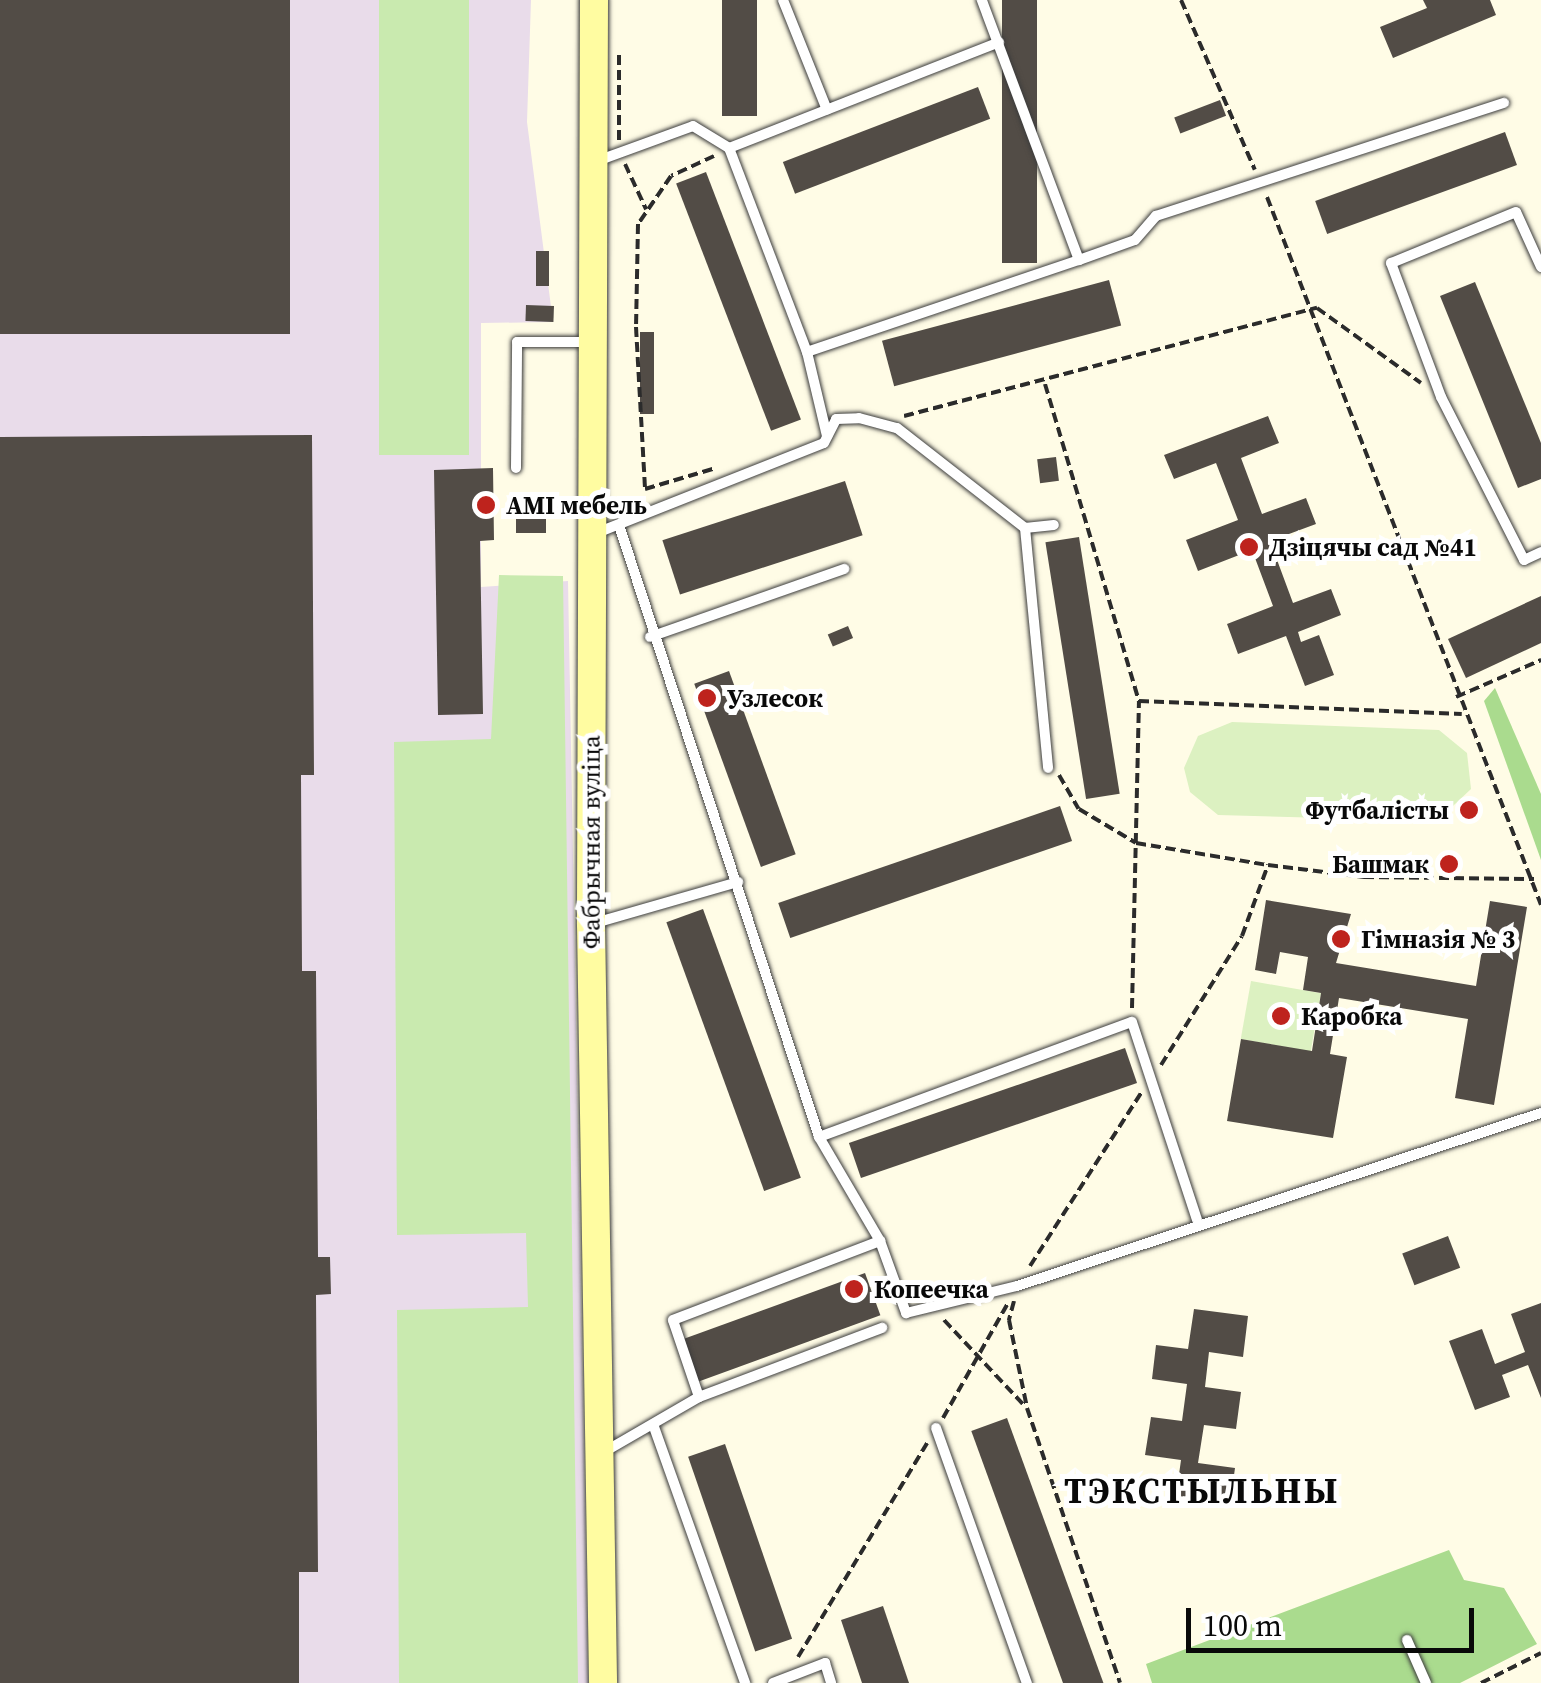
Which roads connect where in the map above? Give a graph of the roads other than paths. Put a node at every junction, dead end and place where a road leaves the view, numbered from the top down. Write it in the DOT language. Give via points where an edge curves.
graph roads {
  1 [pos="594,0"];
  2 [pos="783,0"];
  3 [pos="982,0"];
  4 [pos="999,42"];
  5 [pos="1504,103"];
  6 [pos="826,110"];
  7 [pos="729,148"];
  8 [pos="608,157"];
  9 [pos="1078,260"];
  10 [pos="1541,268"];
  11 [pos="594,342"];
  12 [pos="807,352"];
  13 [pos="827,436"];
  14 [pos="516,468"];
  15 [pos="1054,525"];
  16 [pos="620,526"];
  17 [pos="1025,528"];
  18 [pos="592,534"];
  19 [pos="1541,552"];
  20 [pos="844,569"];
  21 [pos="650,636"];
  22 [pos="1051,767"];
  23 [pos="738,882"];
  24 [pos="590,924"];
  25 [pos="1541,1112"];
  26 [pos="819,1136"];
  27 [pos="1197,1220"];
  28 [pos="880,1241"];
  29 [pos="882,1328"];
  30 [pos="698,1397"];
  31 [pos="654,1427"];
  32 [pos="936,1428"];
  33 [pos="599,1454"];
  34 [pos="1408,1640"];
  35 [pos="779,1681"];
  36 [pos="603,1683"];
  37 [pos="745,1683"];
  38 [pos="831,1683"];
  39 [pos="1027,1683"];
  40 [pos="1426,1683"];
  1 -- 8 [label="main road, Фабрычная вуліца"];
  2 -- 6 [label="lane"];
  3 -- 4 [label="lane"];
  4 -- 6 [label="lane"];
  4 -- 9 [label="lane"];
  5 -- 9 [label="lane" via="1156,216 1135,240"];
  6 -- 7 [label="lane"];
  7 -- 8 [label="lane" via="693,126"];
  7 -- 12 [label="lane"];
  8 -- 11 [label="main road, Фабрычная вуліца"];
  9 -- 12 [label="lane"];
  10 -- 19 [label="lane" via="1516,212 1391,263 1440,398 1524,560"];
  11 -- 14 [label="lane" via="517,342"];
  11 -- 18 [label="main road, Фабрычная вуліца"];
  12 -- 13 [label="lane"];
  13 -- 16 [label="lane"];
  13 -- 17 [label="lane" via="836,419 878,423"];
  15 -- 17 [label="lane"];
  16 -- 18 [label="lane"];
  16 -- 21 [label="lane"];
  17 -- 22 [label="lane"];
  18 -- 24 [label="main road, Фабрычная вуліца"];
  20 -- 21 [label="lane"];
  21 -- 23 [label="lane"];
  23 -- 24 [label="lane"];
  23 -- 26 [label="lane"];
  24 -- 33 [label="main road, Фабрычная вуліца"];
  25 -- 27 [label="lane"];
  26 -- 27 [label="lane" via="1132,1022"];
  26 -- 28 [label="lane"];
  27 -- 28 [label="lane" via="1018,1286 906,1313"];
  28 -- 30 [label="lane" via="672,1320"];
  29 -- 30 [label="lane"];
  30 -- 31 [label="lane"];
  31 -- 33 [label="lane"];
  31 -- 37 [label="lane"];
  32 -- 39 [label="lane"];
  33 -- 36 [label="main road, Фабрычная вуліца"];
  34 -- 40 [label="lane"];
  35 -- 38 [label="lane" via="825,1663"];
}
